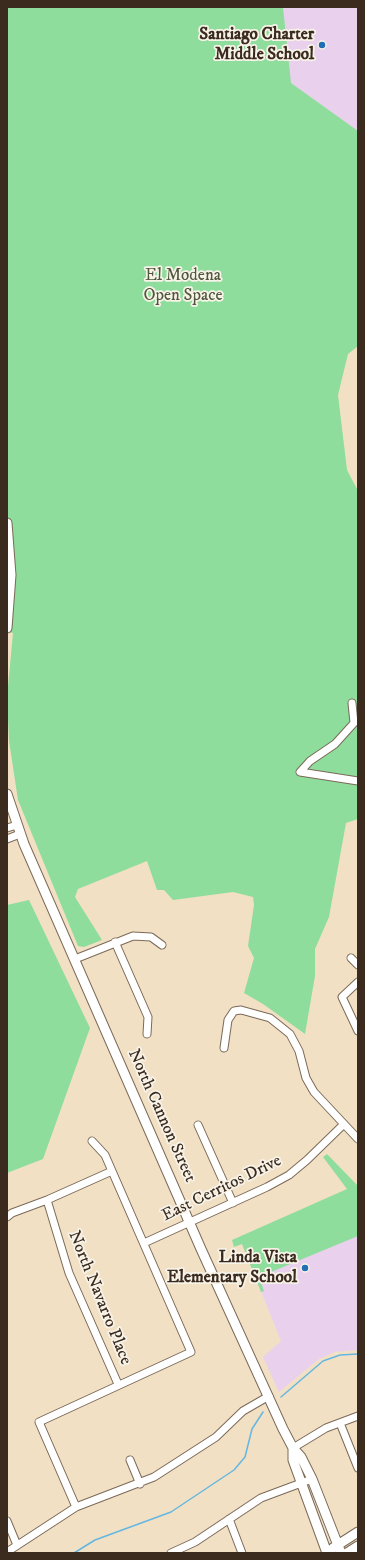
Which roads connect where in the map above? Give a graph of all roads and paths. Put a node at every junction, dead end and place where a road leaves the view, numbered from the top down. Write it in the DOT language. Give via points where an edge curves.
graph roads {
  1 [pos="7,523"];
  2 [pos="7,628"];
  3 [pos="352,703"];
  4 [pos="358,781"];
  5 [pos="7,794"];
  6 [pos="17,825"];
  7 [pos="7,828"];
  8 [pos="20,834"];
  9 [pos="7,839"];
  10 [pos="115,942"];
  11 [pos="162,945"];
  12 [pos="351,958"];
  13 [pos="75,959"];
  14 [pos="358,965"];
  15 [pos="358,982"];
  16 [pos="358,1031"];
  17 [pos="147,1034"];
  18 [pos="224,1048"];
  19 [pos="198,1124"];
  20 [pos="344,1124"];
  21 [pos="358,1139"];
  22 [pos="92,1141"];
  23 [pos="112,1171"];
  24 [pos="47,1200"];
  25 [pos="233,1203"];
  26 [pos="7,1217"];
  27 [pos="190,1222"];
  28 [pos="144,1243"];
  29 [pos="118,1384"];
  30 [pos="269,1396"];
  31 [pos="358,1416"];
  32 [pos="340,1423"];
  33 [pos="294,1448"];
  34 [pos="130,1460"];
  35 [pos="358,1468"];
  36 [pos="312,1479"];
  37 [pos="302,1483"];
  38 [pos="140,1484"];
  39 [pos="76,1507"];
  40 [pos="229,1519"];
  41 [pos="7,1521"];
  42 [pos="358,1532"];
  43 [pos="17,1545"];
  44 [pos="358,1546"];
  45 [pos="339,1549"];
  46 [pos="7,1552"];
  47 [pos="171,1553"];
  48 [pos="242,1553"];
  49 [pos="326,1553"];
  50 [pos="347,1553"];
  1 -- 2 [label="main road" via="11,575"];
  3 -- 4 [label="street" via="354,723 335,744 310,761 300,772"];
  5 -- 6 [label="main road, North Cannon Street"];
  6 -- 7 [label="street"];
  6 -- 8 [label="main road, North Cannon Street"];
  8 -- 9 [label="street"];
  8 -- 13 [label="main road, North Cannon Street"];
  10 -- 11 [label="street" via="133,936 146,936 156,939"];
  10 -- 13 [label="street"];
  10 -- 17 [label="street" via="148,1017"];
  12 -- 14 [label="street"];
  13 -- 27 [label="main road, North Cannon Street"];
  15 -- 16 [label="street" via="342,997"];
  18 -- 20 [label="street" via="228,1020 234,1011 241,1010 270,1018 290,1034 299,1051 306,1078 314,1092"];
  19 -- 25 [label="street"];
  20 -- 21 [label="street"];
  20 -- 25 [label="street, East Cerritos Drive" via="289,1175"];
  22 -- 23 [label="street" via="105,1155"];
  23 -- 24 [label="street"];
  23 -- 28 [label="street"];
  24 -- 26 [label="street"];
  24 -- 29 [label="street, North Navarro Place" via="69,1273"];
  25 -- 27 [label="street, East Cerritos Drive"];
  27 -- 28 [label="street, East Cerritos Drive"];
  27 -- 30 [label="main road, North Cannon Street"];
  28 -- 29 [label="street" via="191,1352"];
  29 -- 39 [label="street" via="39,1422"];
  30 -- 33 [label="main road, North Cannon Street"];
  30 -- 38 [label="street" via="243,1411 216,1437"];
  31 -- 32 [label="street"];
  32 -- 33 [label="street" via="326,1428"];
  32 -- 35 [label="street"];
  33 -- 36 [label="main road, North Cannon Street"];
  33 -- 37 [label="main road, North Cannon Street" via="293,1460"];
  34 -- 38 [label="street"];
  36 -- 37 [label="street"];
  36 -- 45 [label="main road, North Cannon Street"];
  37 -- 40 [label="street" via="261,1498"];
  37 -- 49 [label="main road, North Cannon Street"];
  38 -- 39 [label="street"];
  39 -- 43 [label="street"];
  40 -- 47 [label="street" via="195,1542"];
  40 -- 48 [label="street"];
  41 -- 43 [label="street"];
  42 -- 45 [label="main road"];
  43 -- 46 [label="street"];
  44 -- 50 [label="main road"];
  45 -- 49 [label="main road"];
}
